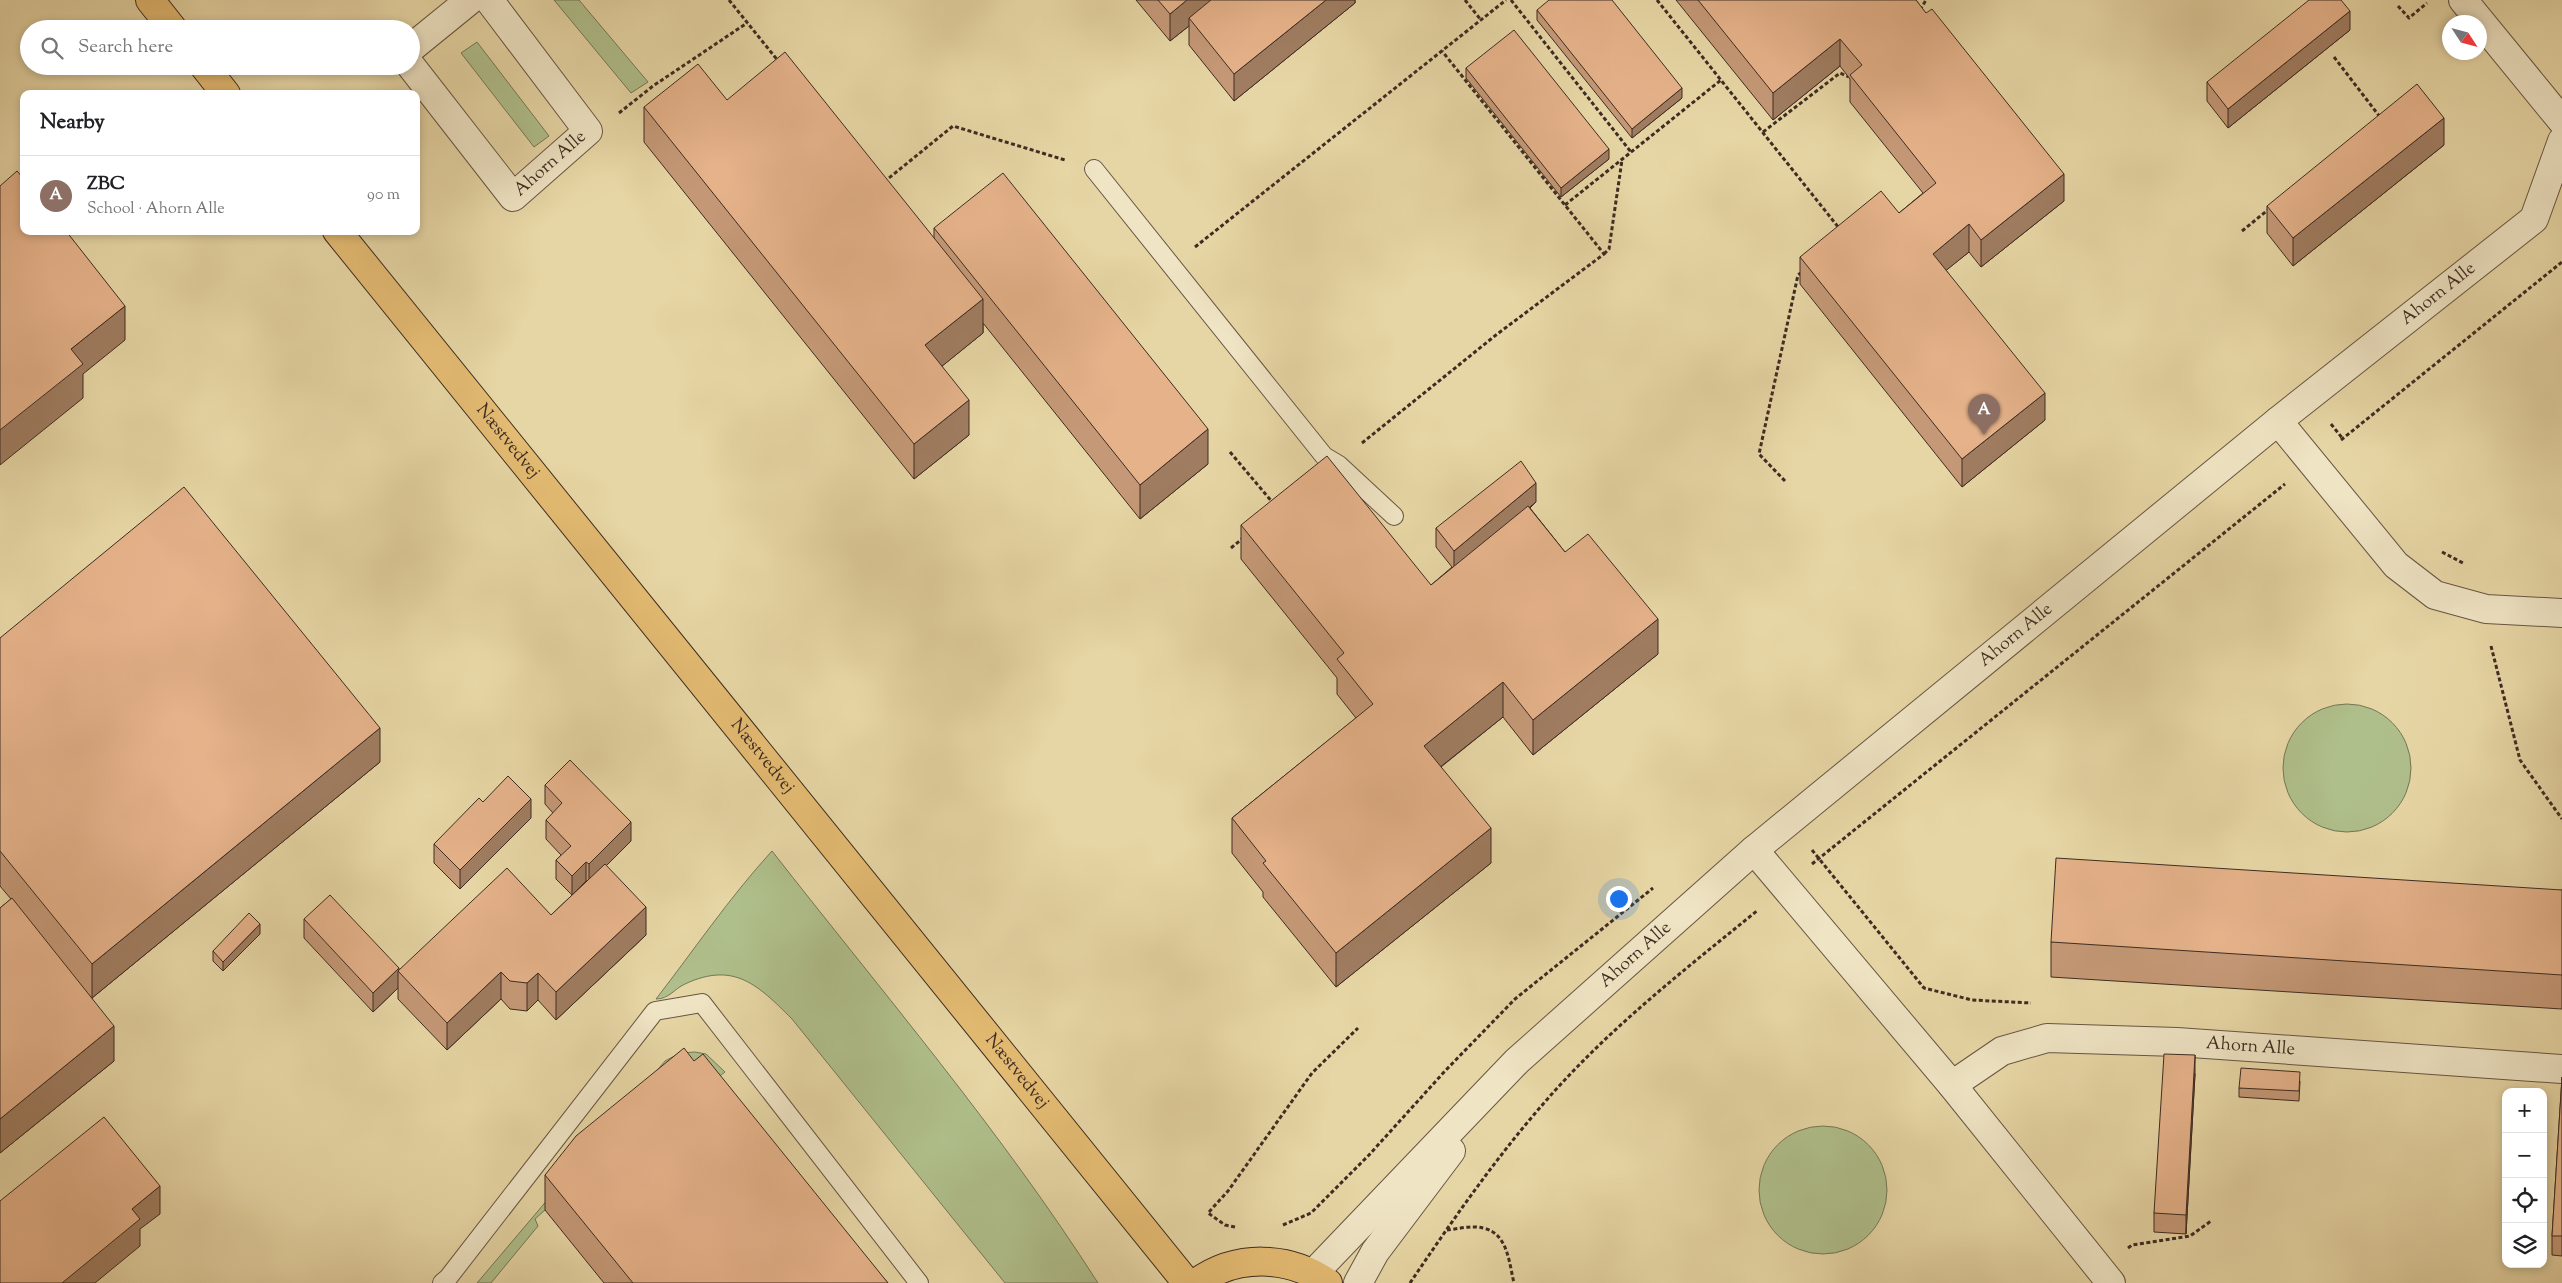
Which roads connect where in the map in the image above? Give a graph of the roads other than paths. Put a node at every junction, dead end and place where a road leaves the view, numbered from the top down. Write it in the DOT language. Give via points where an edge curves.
graph roads {
  1 [pos="150,0"];
  2 [pos="470,0"];
  3 [pos="489,0"];
  4 [pos="2463,0"];
  5 [pos="166,20"];
  6 [pos="420,41"];
  7 [pos="211,75"];
  8 [pos="417,75"];
  9 [pos="223,90"];
  10 [pos="2562,121"];
  11 [pos="2562,141"];
  12 [pos="1094,169"];
  13 [pos="340,235"];
  14 [pos="2278,421"];
  15 [pos="1394,516"];
  16 [pos="2562,613"];
  17 [pos="1754,850"];
  18 [pos="1517,1061"];
  19 [pos="2562,1069"];
  20 [pos="1952,1085"];
  21 [pos="2105,1276"];
  22 [pos="1320,1278"];
  23 [pos="442,1283"];
  24 [pos="919,1283"];
  25 [pos="1187,1283"];
  26 [pos="1196,1283"];
  27 [pos="1358,1283"];
  1 -- 5 [label="main road"];
  2 -- 6 [label="street"];
  3 -- 8 [label="street, Ahorn Alle" via="588,131 513,196"];
  4 -- 10 [label="street"];
  7 -- 9 [label="main road"];
  11 -- 14 [label="street, Ahorn Alle" via="2534,219"];
  12 -- 15 [label="lane" via="1324,456"];
  13 -- 25 [label="main road, Næstvedvej"];
  14 -- 16 [label="street" via="2396,565 2435,595 2480,607"];
  14 -- 17 [label="street, Ahorn Alle"];
  17 -- 18 [label="street, Ahorn Alle"];
  17 -- 20 [label="street"];
  18 -- 22 [label="street, Ahorn Alle"];
  18 -- 27 [label="street, Ahorn Alle" via="1375,1252"];
  19 -- 20 [label="street, Ahorn Alle" via="2177,1042 2047,1038 2002,1051"];
  20 -- 21 [label="street"];
  22 -- 26 [label="main road" via="1287,1264 1259,1261 1223,1268"];
  23 -- 24 [label="lane" via="655,1011 702,1003"];
}
